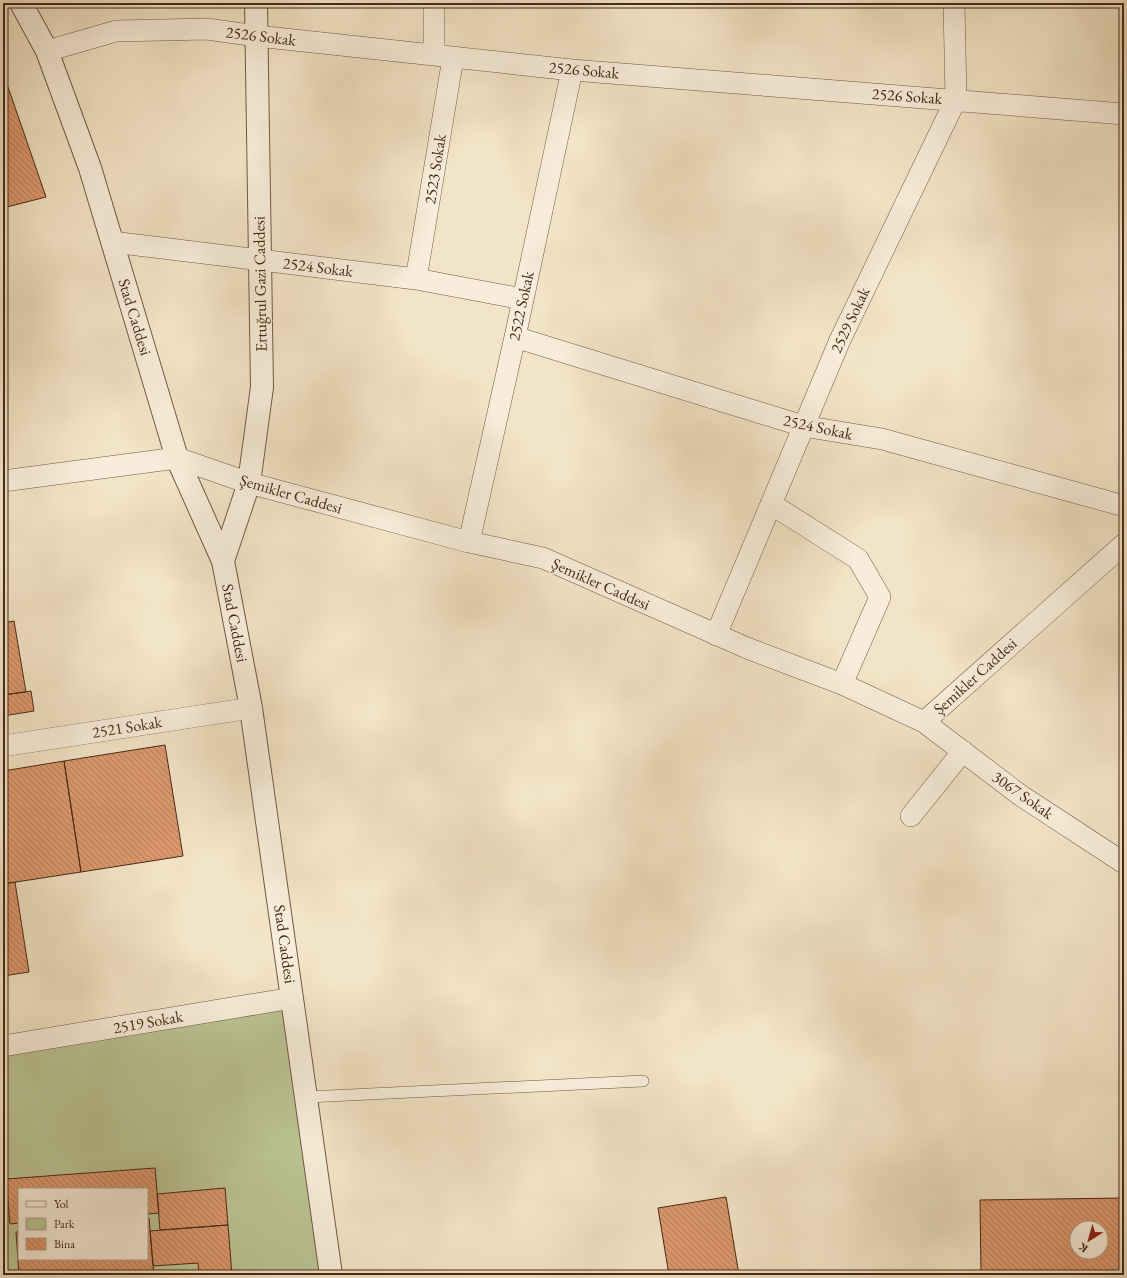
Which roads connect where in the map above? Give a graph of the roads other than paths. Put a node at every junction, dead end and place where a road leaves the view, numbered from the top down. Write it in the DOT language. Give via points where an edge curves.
graph roads {
  1 [pos="21,3"];
  2 [pos="256,3"];
  3 [pos="434,3"];
  4 [pos="954,3"];
  5 [pos="257,36"];
  6 [pos="47,51"];
  7 [pos="444,56"];
  8 [pos="572,70"];
  9 [pos="956,99"];
  10 [pos="1124,114"];
  11 [pos="112,242"];
  12 [pos="260,259"];
  13 [pos="416,279"];
  14 [pos="523,298"];
  15 [pos="515,337"];
  16 [pos="803,426"];
  17 [pos="177,458"];
  18 [pos="3,481"];
  19 [pos="249,483"];
  20 [pos="771,504"];
  21 [pos="1124,506"];
  22 [pos="469,542"];
  23 [pos="1124,544"];
  24 [pos="223,560"];
  25 [pos="716,634"];
  26 [pos="842,684"];
  27 [pos="251,708"];
  28 [pos="924,722"];
  29 [pos="3,746"];
  30 [pos="963,751"];
  31 [pos="910,816"];
  32 [pos="1124,863"];
  33 [pos="292,998"];
  34 [pos="3,1046"];
  35 [pos="643,1081"];
  36 [pos="307,1097"];
  37 [pos="331,1275"];
  1 -- 6 [label="street, Stad Caddesi"];
  2 -- 5 [label="street, Ertuğrul Gazi Caddesi"];
  3 -- 7 [label="street, 2523 Sokak"];
  4 -- 9 [label="street, 2529 Sokak"];
  5 -- 6 [label="street, 2526 Sokak" via="207,29 116,31"];
  5 -- 7 [label="street, 2526 Sokak"];
  5 -- 12 [label="street, Ertuğrul Gazi Caddesi"];
  6 -- 11 [label="street, Stad Caddesi" via="90,168"];
  7 -- 8 [label="street, 2526 Sokak"];
  7 -- 13 [label="street, 2523 Sokak"];
  8 -- 9 [label="street, 2526 Sokak"];
  8 -- 14 [label="street, 2522 Sokak"];
  9 -- 10 [label="street, 2526 Sokak"];
  9 -- 16 [label="street, 2529 Sokak" via="840,340"];
  11 -- 12 [label="street, 2524 Sokak"];
  11 -- 17 [label="street, Stad Caddesi"];
  12 -- 13 [label="street, 2524 Sokak"];
  12 -- 19 [label="street, Ertuğrul Gazi Caddesi" via="262,387"];
  13 -- 14 [label="street, 2524 Sokak"];
  14 -- 15 [label="street, 2522 Sokak"];
  15 -- 16 [label="street, 2524 Sokak"];
  15 -- 22 [label="street, 2522 Sokak"];
  16 -- 20 [label="street, 2529 Sokak"];
  16 -- 21 [label="street, 2524 Sokak" via="882,439"];
  17 -- 18 [label="street, Şemikler Caddesi"];
  17 -- 19 [label="street, Şemikler Caddesi"];
  17 -- 24 [label="street, Stad Caddesi"];
  19 -- 22 [label="street, Şemikler Caddesi"];
  19 -- 24 [label="street, Ertuğrul Gazi Caddesi"];
  20 -- 25 [label="street, 2529 Sokak"];
  20 -- 26 [label="street" via="858,559 880,597"];
  22 -- 25 [label="street, Şemikler Caddesi" via="543,558"];
  23 -- 28 [label="street, Şemikler Caddesi"];
  24 -- 27 [label="street, Stad Caddesi"];
  25 -- 26 [label="street, Şemikler Caddesi"];
  26 -- 28 [label="street, Şemikler Caddesi"];
  27 -- 29 [label="street, 2521 Sokak"];
  27 -- 33 [label="street, Stad Caddesi"];
  28 -- 30 [label="street, 3067 Sokak"];
  30 -- 31 [label="street"];
  30 -- 32 [label="street, 3067 Sokak" via="1020,795"];
  33 -- 34 [label="street, 2519 Sokak"];
  33 -- 36 [label="street, Stad Caddesi"];
  35 -- 36 [label="lane"];
  36 -- 37 [label="street, Stad Caddesi"];
}
